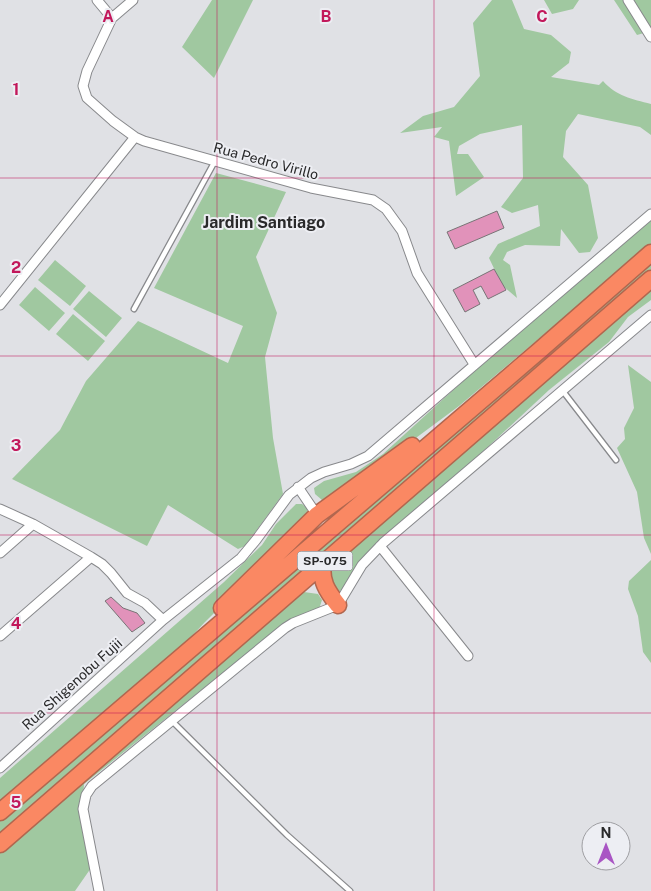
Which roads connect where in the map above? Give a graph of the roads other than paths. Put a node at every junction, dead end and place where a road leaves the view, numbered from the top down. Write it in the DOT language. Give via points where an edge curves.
graph roads {
  1 [pos="97,0"];
  2 [pos="133,0"];
  3 [pos="628,0"];
  4 [pos="112,18"];
  5 [pos="651,37"];
  6 [pos="135,137"];
  7 [pos="215,161"];
  8 [pos="651,214"];
  9 [pos="651,253"];
  10 [pos="651,279"];
  11 [pos="0,305"];
  12 [pos="134,309"];
  13 [pos="651,315"];
  14 [pos="474,364"];
  15 [pos="562,390"];
  16 [pos="480,400"];
  17 [pos="616,460"];
  18 [pos="298,488"];
  19 [pos="0,509"];
  20 [pos="317,515"];
  21 [pos="33,524"];
  22 [pos="380,546"];
  23 [pos="0,553"];
  24 [pos="91,557"];
  25 [pos="323,562"];
  26 [pos="295,589"];
  27 [pos="336,607"];
  28 [pos="163,620"];
  29 [pos="0,636"];
  30 [pos="468,656"];
  31 [pos="166,668"];
  32 [pos="172,720"];
  33 [pos="0,768"];
  34 [pos="0,812"];
  35 [pos="0,844"];
  36 [pos="99,891"];
  37 [pos="350,891"];
  1 -- 4 [label="street"];
  2 -- 4 [label="street, Rua Pedro Virillo"];
  3 -- 5 [label="street"];
  4 -- 6 [label="street, Rua Pedro Virillo" via="82,86 87,98"];
  6 -- 7 [label="street, Rua Pedro Virillo"];
  6 -- 11 [label="street"];
  7 -- 12 [label="lane"];
  7 -- 14 [label="street, Rua Pedro Virillo" via="311,188 373,200 386,209 402,231 417,273"];
  8 -- 14 [label="street, Rua Shigenobu Fujii"];
  9 -- 16 [label="highway, SP-075"];
  10 -- 25 [label="highway, SP-075"];
  13 -- 15 [label="street"];
  14 -- 18 [label="street, Rua Shigenobu Fujii" via="368,456 324,472"];
  15 -- 17 [label="lane"];
  15 -- 22 [label="street"];
  16 -- 20 [label="highway"];
  16 -- 31 [label="highway, SP-075"];
  18 -- 20 [label="street"];
  18 -- 28 [label="street, Rua Shigenobu Fujii" via="285,498 241,558"];
  19 -- 21 [label="street"];
  20 -- 31 [label="highway"];
  21 -- 23 [label="street"];
  21 -- 24 [label="street"];
  22 -- 27 [label="street" via="362,565"];
  22 -- 30 [label="street"];
  24 -- 28 [label="street" via="102,564 127,593 145,603"];
  24 -- 29 [label="street"];
  25 -- 26 [label="highway, SP-075"];
  25 -- 27 [label="highway" via="323,583"];
  26 -- 27 [label="highway" via="308,587 318,590"];
  26 -- 35 [label="highway, SP-075"];
  27 -- 32 [label="street" via="285,628"];
  28 -- 33 [label="street, Rua Shigenobu Fujii"];
  31 -- 34 [label="highway, SP-075"];
  32 -- 36 [label="street" via="92,786 86,795 83,809"];
  32 -- 37 [label="lane" via="287,835"];
}
